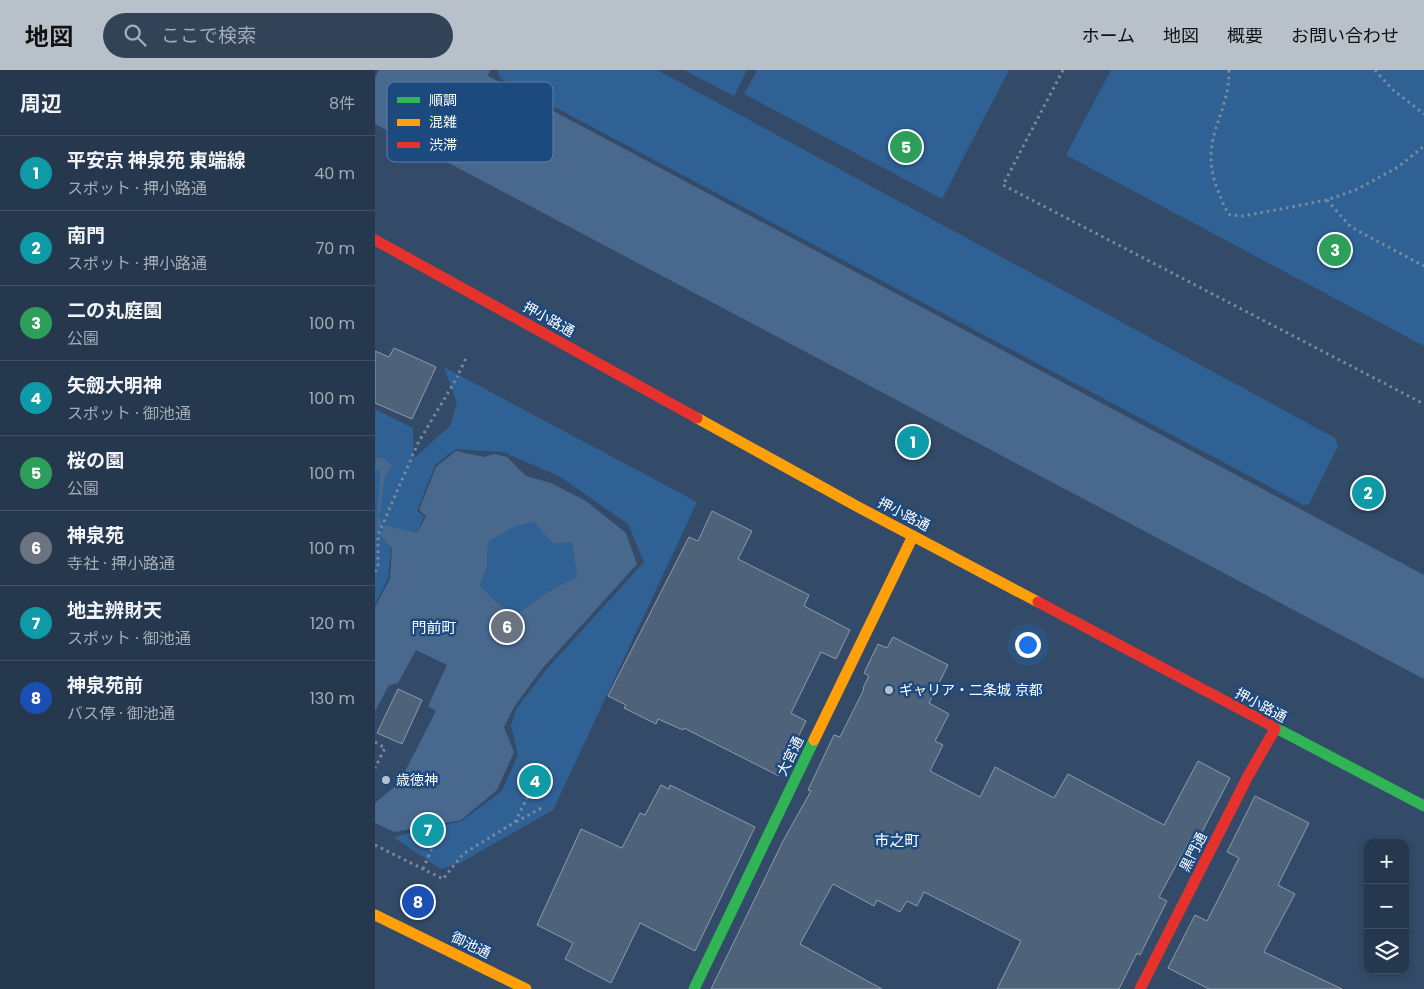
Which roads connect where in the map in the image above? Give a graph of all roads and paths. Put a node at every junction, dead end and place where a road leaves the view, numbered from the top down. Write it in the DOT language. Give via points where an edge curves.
graph roads {
  1 [pos="1063,70"];
  2 [pos="1229,70"];
  3 [pos="1375,70"];
  4 [pos="1423,111"];
  5 [pos="1424,146"];
  6 [pos="1327,200"];
  7 [pos="375,240"];
  8 [pos="1424,266"];
  9 [pos="466,358"];
  10 [pos="1424,404"];
  11 [pos="913,536"];
  12 [pos="375,572"];
  13 [pos="1275,729"];
  14 [pos="375,742"];
  15 [pos="375,768"];
  16 [pos="531,790"];
  17 [pos="1424,806"];
  18 [pos="543,807"];
  19 [pos="515,822"];
  20 [pos="427,833"];
  21 [pos="435,841"];
  22 [pos="375,845"];
  23 [pos="433,847"];
  24 [pos="423,869"];
  25 [pos="375,915"];
  26 [pos="526,989"];
  27 [pos="694,989"];
  28 [pos="1140,989"];
  1 -- 10 [label="path" via="1003,184"];
  2 -- 6 [label="path" via="1228,90 1211,139 1213,177 1227,212 1235,217"];
  3 -- 4 [label="path" via="1393,90"];
  5 -- 6 [label="path" via="1382,176"];
  6 -- 8 [label="path" via="1353,228"];
  7 -- 11 [label="main road, 押小路通"];
  9 -- 12 [label="path" via="448,396 418,443 378,535 378,566"];
  11 -- 13 [label="main road, 押小路通"];
  11 -- 27 [label="main road, 大宮通"];
  13 -- 17 [label="main road, 押小路通"];
  13 -- 28 [label="main road, 黒門通"];
  14 -- 15 [label="path" via="385,748"];
  16 -- 19 [label="path"];
  18 -- 19 [label="path"];
  19 -- 24 [label="path" via="463,854 443,879"];
  20 -- 23 [label="path"];
  21 -- 23 [label="path"];
  22 -- 24 [label="path"];
  23 -- 24 [label="path"];
  25 -- 26 [label="main road, 御池通"];
}
